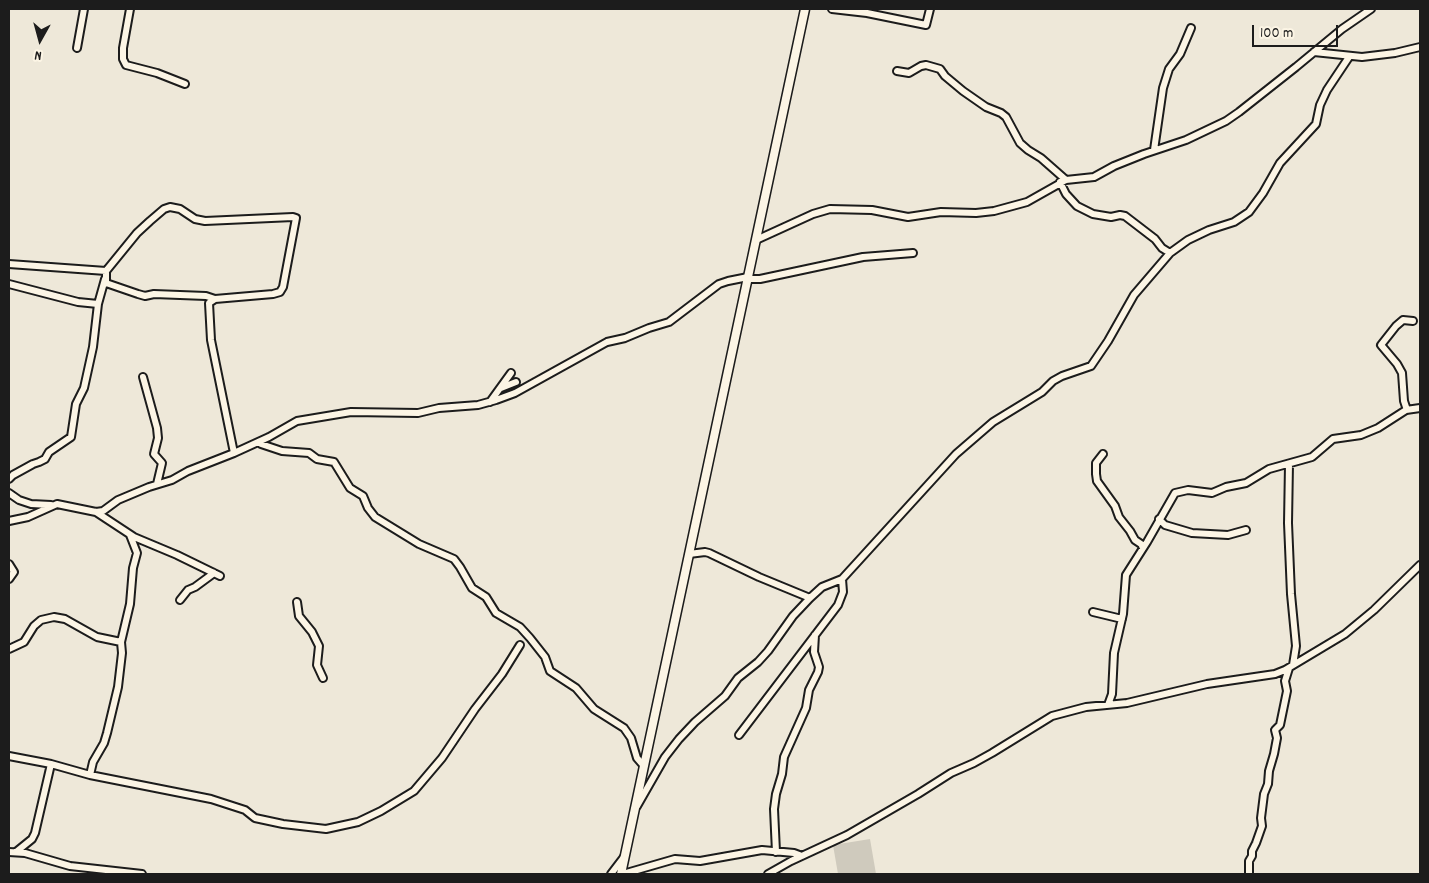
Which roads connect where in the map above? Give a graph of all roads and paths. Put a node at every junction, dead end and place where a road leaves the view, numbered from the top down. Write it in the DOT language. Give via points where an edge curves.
graph roads {
  1 [pos="84,9"];
  2 [pos="130,9"];
  3 [pos="805,9"];
  4 [pos="832,9"];
  5 [pos="930,9"];
  6 [pos="1371,9"];
  7 [pos="1191,28"];
  8 [pos="1420,47"];
  9 [pos="77,48"];
  10 [pos="1314,52"];
  11 [pos="1349,57"];
  12 [pos="897,70"];
  13 [pos="185,84"];
  14 [pos="1154,150"];
  15 [pos="1063,181"];
  16 [pos="756,240"];
  17 [pos="913,252"];
  18 [pos="1170,253"];
  19 [pos="9,264"];
  20 [pos="106,274"];
  21 [pos="748,278"];
  22 [pos="9,284"];
  23 [pos="215,299"];
  24 [pos="98,304"];
  25 [pos="1413,321"];
  26 [pos="511,373"];
  27 [pos="143,377"];
  28 [pos="516,382"];
  29 [pos="500,388"];
  30 [pos="490,402"];
  31 [pos="1420,408"];
  32 [pos="1408,410"];
  33 [pos="259,442"];
  34 [pos="234,454"];
  35 [pos="1103,454"];
  36 [pos="1289,464"];
  37 [pos="9,479"];
  38 [pos="157,484"];
  39 [pos="9,493"];
  40 [pos="52,505"];
  41 [pos="96,512"];
  42 [pos="1159,519"];
  43 [pos="9,521"];
  44 [pos="1165,525"];
  45 [pos="1155,527"];
  46 [pos="1246,530"];
  47 [pos="130,535"];
  48 [pos="1143,548"];
  49 [pos="690,554"];
  50 [pos="9,564"];
  51 [pos="1420,565"];
  52 [pos="9,579"];
  53 [pos="842,579"];
  54 [pos="810,598"];
  55 [pos="180,600"];
  56 [pos="297,602"];
  57 [pos="1093,612"];
  58 [pos="1122,619"];
  59 [pos="816,635"];
  60 [pos="121,642"];
  61 [pos="520,645"];
  62 [pos="9,649"];
  63 [pos="1291,666"];
  64 [pos="323,678"];
  65 [pos="1108,704"];
  66 [pos="739,735"];
  67 [pos="9,756"];
  68 [pos="51,764"];
  69 [pos="644,766"];
  70 [pos="90,775"];
  71 [pos="636,808"];
  72 [pos="9,852"];
  73 [pos="16,852"];
  74 [pos="776,852"];
  75 [pos="802,856"];
  76 [pos="624,861"];
  77 [pos="58,863"];
  78 [pos="66,873"];
  79 [pos="625,873"];
  80 [pos="142,874"];
  81 [pos="611,874"];
  82 [pos="768,874"];
  83 [pos="1249,874"];
  1 -- 9 [label="street"];
  2 -- 13 [label="street" via="122,59 126,65"];
  3 -- 16 [label="street"];
  4 -- 5 [label="street" via="926,24"];
  6 -- 10 [label="street"];
  7 -- 14 [label="street" via="1180,54 1169,69 1163,88"];
  8 -- 11 [label="street" via="1375,56"];
  10 -- 11 [label="street"];
  10 -- 14 [label="street" via="1226,121 1186,140"];
  11 -- 18 [label="street" via="1327,90 1316,124 1280,163 1249,212 1234,222 1188,240"];
  12 -- 15 [label="street" via="909,73 926,65 940,69 963,91 1001,113 1020,142"];
  14 -- 15 [label="street" via="1094,177"];
  15 -- 16 [label="street" via="1028,202 976,214 941,212 908,217 872,210 830,209"];
  15 -- 18 [label="street" via="1066,194 1077,206 1093,214 1126,216"];
  16 -- 21 [label="street"];
  17 -- 21 [label="street" via="863,258 760,279"];
  18 -- 53 [label="street" via="1134,295 1091,366 1062,376 993,422 956,454"];
  19 -- 20 [label="street"];
  20 -- 23 [label="street" via="106,283 145,296 172,294"];
  20 -- 23 [label="street" via="137,233 170,207 205,221 296,218 280,292"];
  20 -- 24 [label="street"];
  21 -- 30 [label="street" via="719,284 669,322 607,342 515,393"];
  21 -- 49 [label="street"];
  22 -- 24 [label="street"];
  23 -- 34 [label="street" via="209,303 211,340"];
  24 -- 37 [label="street" via="93,347 84,388 76,404 71,437 49,452 45,459"];
  25 -- 32 [label="street" via="1403,320 1381,345 1402,373 1404,401"];
  26 -- 29 [label="street"];
  27 -- 38 [label="street" via="157,428 154,454 162,463"];
  28 -- 29 [label="street"];
  29 -- 30 [label="street"];
  30 -- 33 [label="street" via="418,413 351,412 297,421"];
  31 -- 32 [label="street"];
  32 -- 36 [label="street" via="1371,432 1333,439 1312,457"];
  33 -- 34 [label="street"];
  33 -- 69 [label="street" via="282,451 309,453 318,459 334,462 350,488 364,496 375,518 419,544 456,560 472,588 486,597 496,613 520,627 530,638 550,671 576,688 594,709 624,728"];
  34 -- 38 [label="street"];
  35 -- 48 [label="street" via="1096,463 1098,481 1134,540"];
  36 -- 42 [label="street" via="1269,469 1246,483 1212,493 1177,491"];
  36 -- 63 [label="street" via="1288,524 1296,646"];
  38 -- 41 [label="street"];
  39 -- 40 [label="street" via="31,504"];
  40 -- 41 [label="street" via="64,504"];
  40 -- 43 [label="street" via="28,517"];
  41 -- 47 [label="street"];
  42 -- 44 [label="street"];
  42 -- 45 [label="street"];
  44 -- 45 [label="street"];
  44 -- 46 [label="street" via="1222,535"];
  45 -- 48 [label="street"];
  47 -- 55 [label="street" via="217,574 188,590"];
  47 -- 60 [label="street" via="137,553"];
  48 -- 58 [label="street" via="1126,575"];
  49 -- 54 [label="street" via="709,553"];
  49 -- 69 [label="street"];
  50 -- 52 [label="street" via="14,572"];
  51 -- 63 [label="street" via="1345,634"];
  53 -- 54 [label="street" via="822,587"];
  53 -- 59 [label="street" via="843,592 838,605"];
  54 -- 71 [label="street" via="758,662 738,678 725,696 679,739"];
  56 -- 64 [label="street" via="298,616 319,646 317,664"];
  57 -- 58 [label="street"];
  58 -- 65 [label="street" via="1115,642 1112,694"];
  59 -- 66 [label="street"];
  59 -- 74 [label="street" via="814,652 818,672 784,757 776,794"];
  60 -- 62 [label="street" via="97,637 65,619 54,617 41,620 24,642"];
  60 -- 70 [label="street" via="112,716"];
  61 -- 70 [label="street" via="442,758 414,791 358,822 326,829 282,824 255,818 245,810 211,799"];
  63 -- 65 [label="street" via="1275,674"];
  63 -- 83 [label="street" via="1280,725 1275,730 1277,738 1264,794 1262,826 1249,861"];
  65 -- 75 [label="street" via="1052,716 847,835"];
  67 -- 68 [label="street"];
  68 -- 70 [label="street"];
  68 -- 73 [label="street" via="35,833"];
  69 -- 71 [label="street"];
  71 -- 76 [label="street"];
  72 -- 73 [label="street"];
  73 -- 77 [label="street"];
  74 -- 75 [label="street"];
  74 -- 79 [label="street" via="762,850 700,861 675,859"];
  75 -- 82 [label="street"];
  76 -- 79 [label="street"];
  76 -- 81 [label="street"];
  77 -- 78 [label="street"];
  77 -- 80 [label="street"];
}
